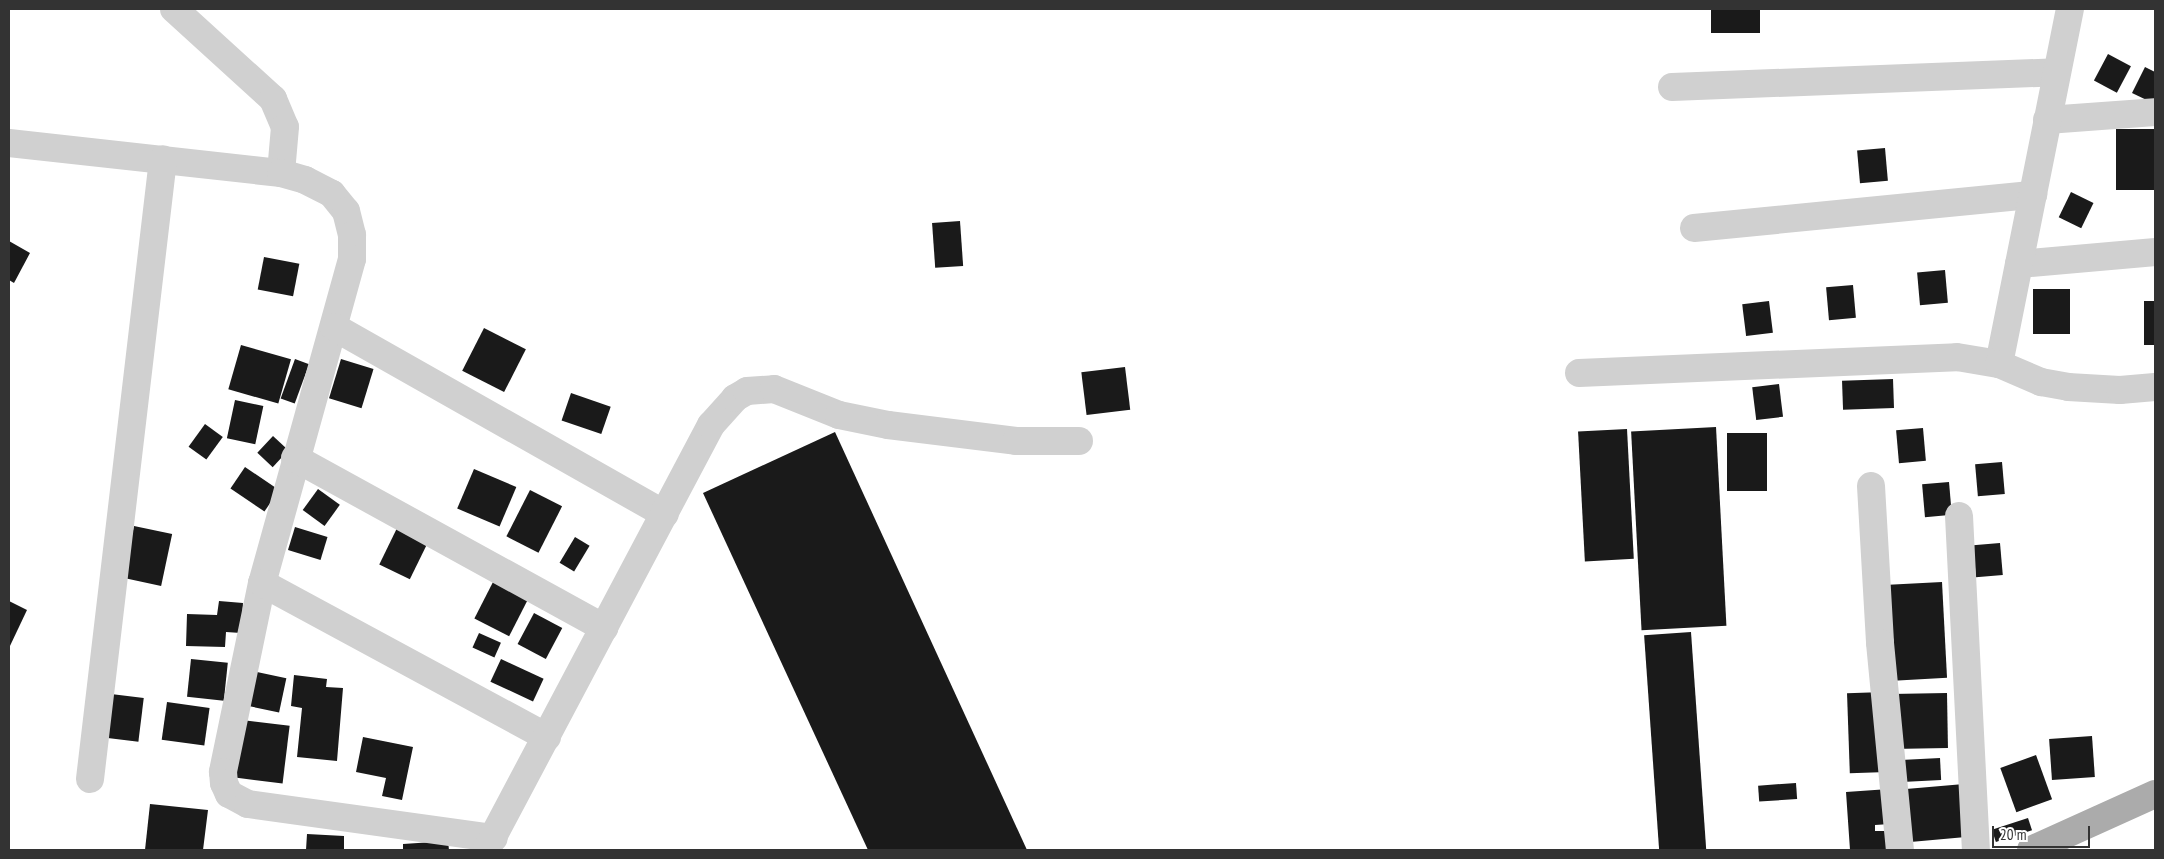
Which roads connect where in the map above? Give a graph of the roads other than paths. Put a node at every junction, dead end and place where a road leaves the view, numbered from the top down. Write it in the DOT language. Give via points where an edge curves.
graph roads {
  1 [pos="174,9"];
  2 [pos="2070,9"];
  3 [pos="2057,72"];
  4 [pos="1672,87"];
  5 [pos="2155,112"];
  6 [pos="2048,120"];
  7 [pos="9,144"];
  8 [pos="163,159"];
  9 [pos="281,173"];
  10 [pos="2033,195"];
  11 [pos="1694,228"];
  12 [pos="2155,252"];
  13 [pos="2019,264"];
  14 [pos="334,326"];
  15 [pos="1999,364"];
  16 [pos="1579,372"];
  17 [pos="2155,387"];
  18 [pos="1079,441"];
  19 [pos="294,458"];
  20 [pos="1871,486"];
  21 [pos="665,514"];
  22 [pos="1959,516"];
  23 [pos="262,583"];
  24 [pos="604,628"];
  25 [pos="547,737"];
  26 [pos="90,779"];
  27 [pos="2155,794"];
  28 [pos="490,844"];
  29 [pos="1900,850"];
  30 [pos="1976,850"];
  31 [pos="2031,850"];
  1 -- 9 [label="street" via="273,99 285,127"];
  2 -- 3 [label="street"];
  3 -- 4 [label="street"];
  3 -- 6 [label="street"];
  5 -- 6 [label="street"];
  6 -- 10 [label="street"];
  7 -- 8 [label="street"];
  8 -- 9 [label="street"];
  8 -- 26 [label="street"];
  9 -- 14 [label="street" via="305,180 332,194 346,211 352,235 352,259"];
  10 -- 11 [label="street"];
  10 -- 13 [label="street"];
  12 -- 13 [label="street"];
  13 -- 15 [label="street"];
  14 -- 19 [label="street"];
  14 -- 21 [label="street"];
  15 -- 16 [label="street" via="1938,357"];
  15 -- 17 [label="street" via="2041,382 2068,387 2120,390"];
  18 -- 21 [label="street" via="1016,441 897,426 839,414 774,389 747,391 724,408 711,425"];
  19 -- 23 [label="street"];
  19 -- 24 [label="street"];
  20 -- 29 [label="street" via="1880,643"];
  21 -- 24 [label="street"];
  22 -- 30 [label="street"];
  23 -- 25 [label="street"];
  23 -- 28 [label="street" via="223,772 228,794 248,804"];
  24 -- 25 [label="street"];
  25 -- 28 [label="street"];
  27 -- 31 [label="main road"];
}
